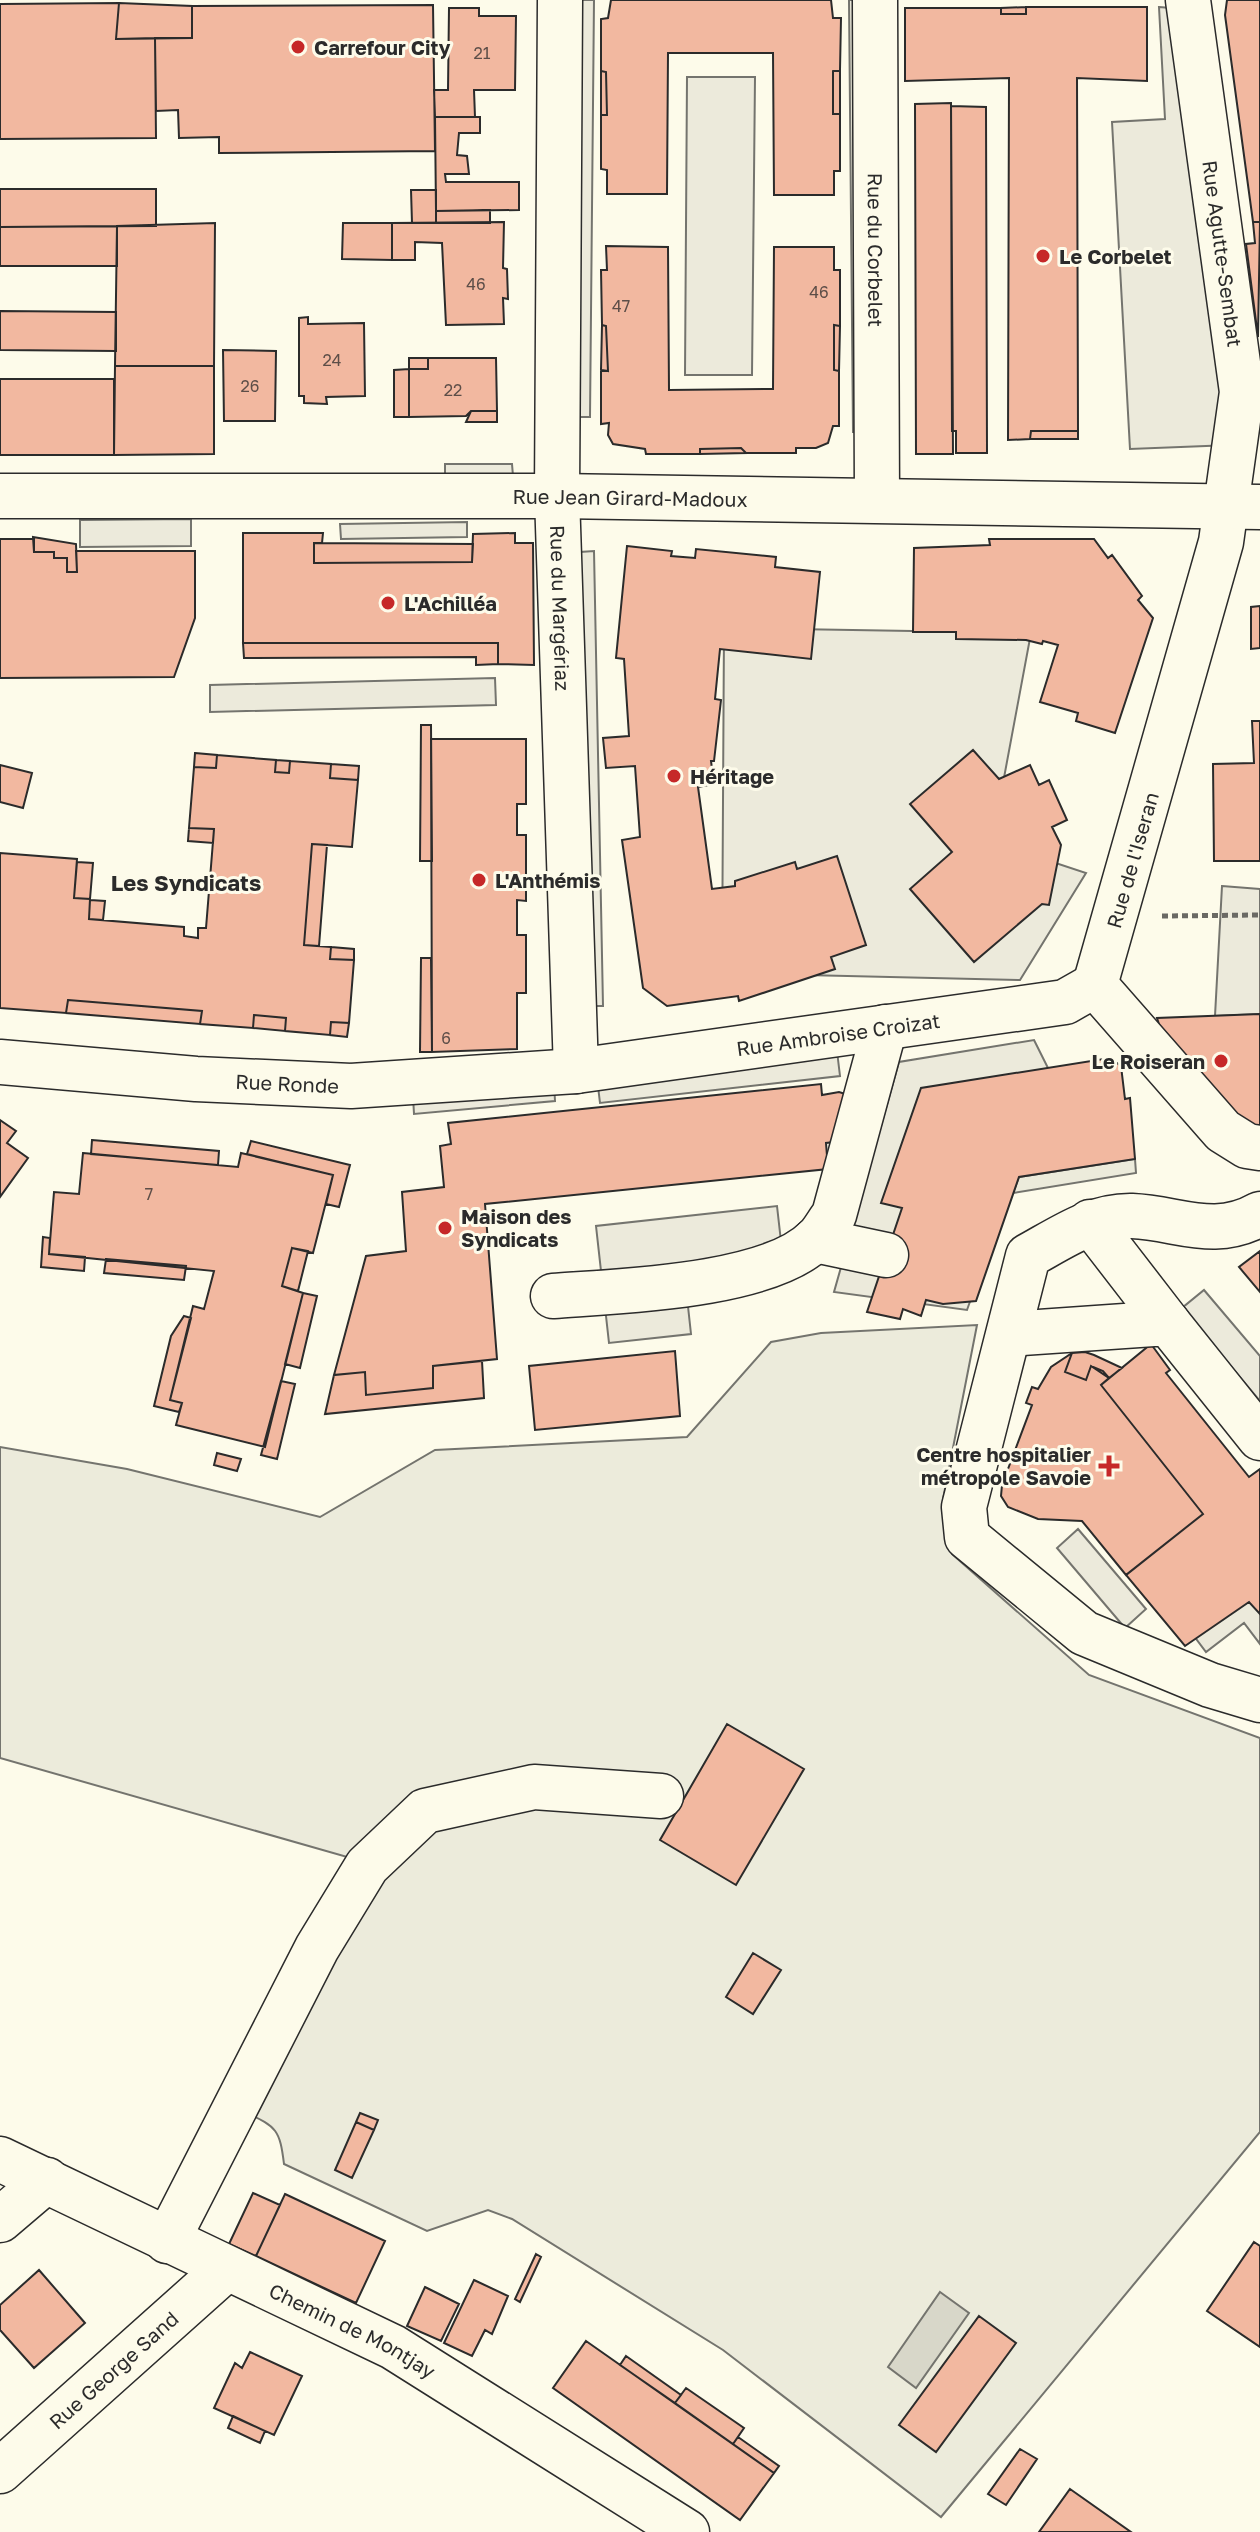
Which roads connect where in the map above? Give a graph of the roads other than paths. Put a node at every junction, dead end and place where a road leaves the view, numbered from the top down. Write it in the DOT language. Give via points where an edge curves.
graph roads {
  1 [pos="560,0"];
  2 [pos="875,0"];
  3 [pos="1188,0"];
  4 [pos="0,496"];
  5 [pos="557,496"];
  6 [pos="877,499"];
  7 [pos="1244,507"];
  8 [pos="1095,985"];
  9 [pos="885,1027"];
  10 [pos="0,1062"];
  11 [pos="576,1071"];
  12 [pos="1260,1148"];
  13 [pos="1260,1214"];
  14 [pos="1090,1222"];
  15 [pos="815,1240"];
  16 [pos="886,1255"];
  17 [pos="553,1296"];
  18 [pos="1168,1323"];
  19 [pos="1009,1334"];
  20 [pos="1260,1438"];
  21 [pos="1260,1700"];
  22 [pos="661,1796"];
  23 [pos="0,2159"];
  24 [pos="47,2180"];
  25 [pos="0,2220"];
  26 [pos="167,2241"];
  27 [pos="226,2269"];
  28 [pos="0,2471"];
  29 [pos="687,2532"];
  1 -- 5 [label="street, Rue du Margériaz"];
  2 -- 6 [label="street, Rue du Corbelet"];
  3 -- 7 [label="street, Rue Agutte-Sembat" via="1242,392"];
  4 -- 5 [label="street, Rue Jean Girard-Madoux"];
  5 -- 6 [label="street, Rue Jean Girard-Madoux"];
  5 -- 11 [label="street, Rue du Margériaz"];
  6 -- 7 [label="street, Rue Jean Girard-Madoux"];
  7 -- 8 [label="street, Rue de l'Iseran"];
  8 -- 9 [label="street, Rue Ambroise Croizat" via="1065,1002"];
  8 -- 12 [label="street" via="1223,1131"];
  9 -- 11 [label="street, Rue Ambroise Croizat"];
  9 -- 15 [label="street" via="834,1215"];
  10 -- 11 [label="street, Rue Ronde" via="351,1086"];
  13 -- 14 [label="street" via="1243,1223 1198,1228 1130,1216"];
  14 -- 18 [label="street"];
  14 -- 19 [label="street" via="1028,1256"];
  15 -- 16 [label="street"];
  15 -- 17 [label="street" via="786,1258 740,1273 675,1286"];
  18 -- 19 [label="street"];
  18 -- 20 [label="street"];
  19 -- 21 [label="street" via="964,1507 967,1537 1084,1633"];
  22 -- 26 [label="street" via="534,1787 425,1811 367,1866 317,1948"];
  23 -- 24 [label="street, Chemin de Montjay"];
  24 -- 25 [label="street"];
  24 -- 26 [label="street, Chemin de Montjay"];
  26 -- 27 [label="street, Chemin de Montjay"];
  27 -- 28 [label="street, Rue George Sand"];
  27 -- 29 [label="street, Chemin de Montjay" via="393,2347"];
}
